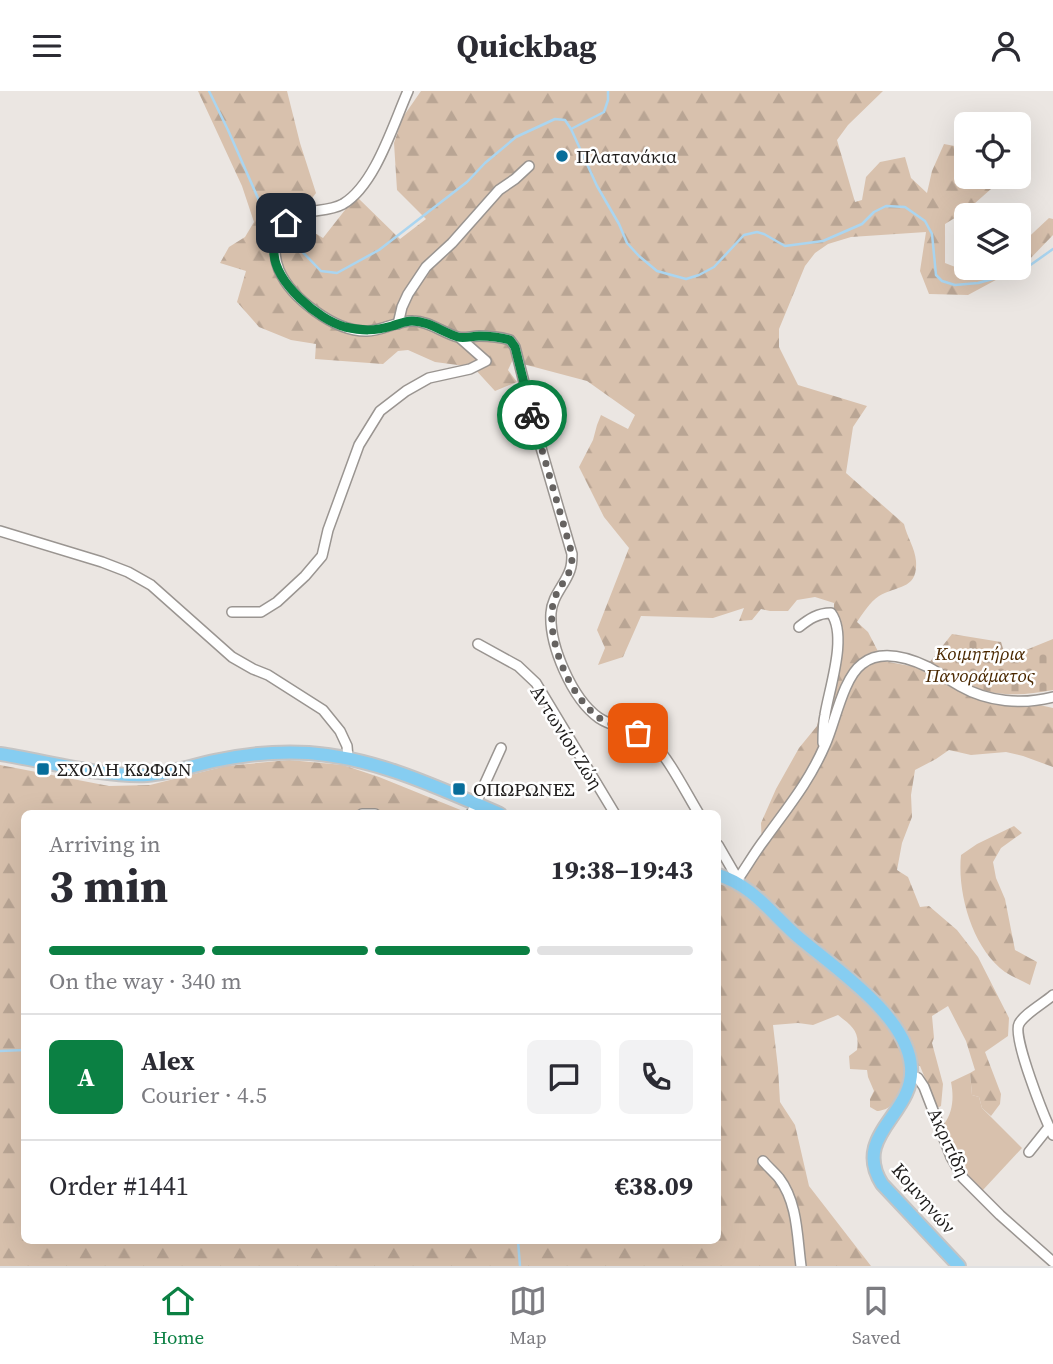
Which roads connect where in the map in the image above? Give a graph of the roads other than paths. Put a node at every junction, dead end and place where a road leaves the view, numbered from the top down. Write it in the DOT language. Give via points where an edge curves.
graph roads {
  1 [pos="408,91"];
  2 [pos="529,166"];
  3 [pos="398,324"];
  4 [pos="460,338"];
  5 [pos="0,531"];
  6 [pos="232,612"];
  7 [pos="799,627"];
  8 [pos="478,644"];
  9 [pos="1053,697"];
  10 [pos="501,748"];
  11 [pos="822,752"];
  12 [pos="0,754"];
  13 [pos="348,758"];
  14 [pos="473,808"];
  15 [pos="613,810"];
  16 [pos="697,810"];
  17 [pos="721,850"];
  18 [pos="721,876"];
  19 [pos="740,883"];
  20 [pos="1051,1001"];
  21 [pos="911,1075"];
  22 [pos="1051,1131"];
  23 [pos="1029,1152"];
  24 [pos="763,1161"];
  25 [pos="1053,1262"];
  26 [pos="801,1266"];
  27 [pos="959,1266"];
  1 -- 3 [label="street" via="363,187 341,205 292,218 281,229 274,252 281,275 293,291 324,317 366,331"];
  2 -- 3 [label="street" via="499,190 426,267 408,294"];
  3 -- 4 [label="street" via="417,321"];
  4 -- 6 [label="street" via="486,361 429,377 380,411 359,445 322,557 261,612"];
  4 -- 16 [label="street" via="502,338 515,347 572,554 571,569 553,600 551,615 562,666 579,698 599,718 641,733 654,745"];
  5 -- 13 [label="street" via="102,562 151,585 232,657 323,710 343,736"];
  7 -- 11 [label="street" via="821,613 831,613 836,620 836,662"];
  8 -- 15 [label="street, Αντωνίου Ζώη" via="518,666 536,683"];
  9 -- 11 [label="street" via="993,699 913,661 874,657 849,679"];
  10 -- 14 [label="street"];
  11 -- 19 [label="street" via="801,792 738,879"];
  12 -- 13 [label="main road" via="142,775 267,753"];
  13 -- 14 [label="main road" via="395,771"];
  17 -- 19 [label="street"];
  18 -- 19 [label="main road"];
  19 -- 21 [label="main road" via="879,1007 903,1039"];
  20 -- 22 [label="street" via="1022,1020 1018,1031"];
  21 -- 25 [label="street, Ακριτίδη" via="924,1087 963,1178"];
  21 -- 27 [label="main road, Κομνηνών" via="900,1106 877,1140 874,1169 882,1184"];
  22 -- 23 [label="street"];
  24 -- 26 [label="street" via="786,1188"];
}
